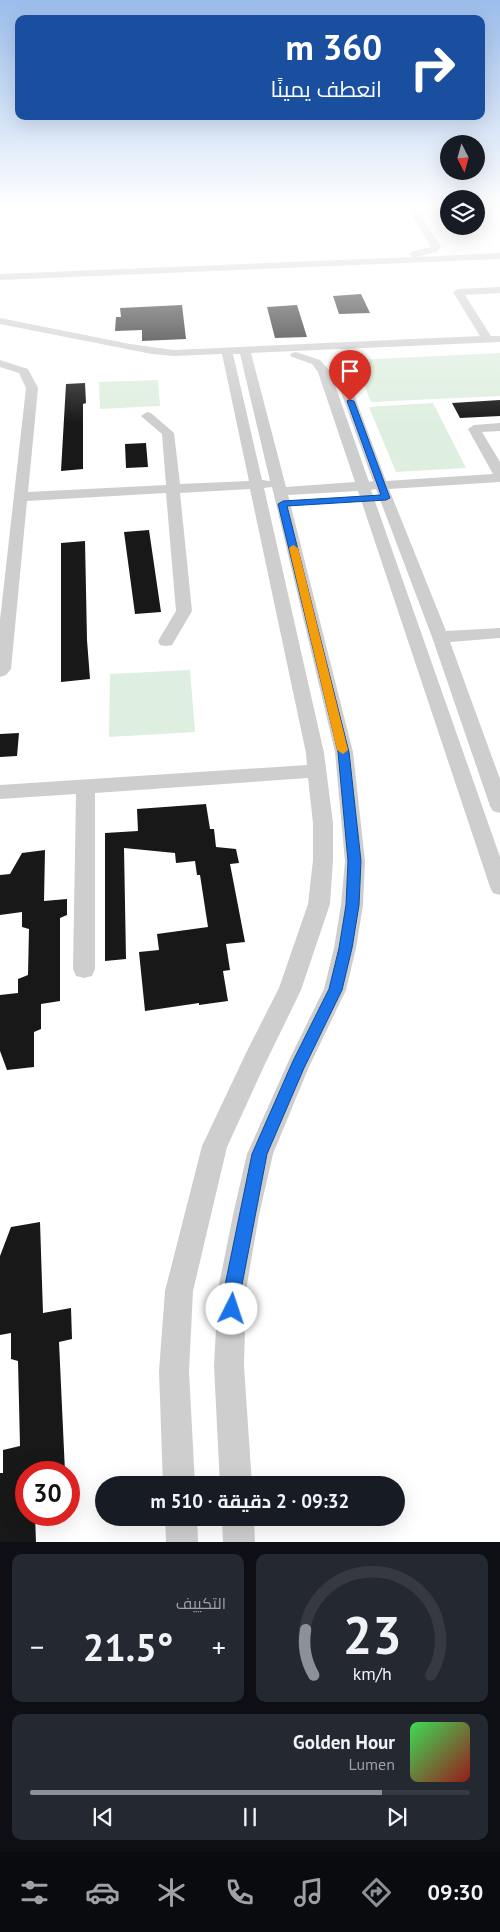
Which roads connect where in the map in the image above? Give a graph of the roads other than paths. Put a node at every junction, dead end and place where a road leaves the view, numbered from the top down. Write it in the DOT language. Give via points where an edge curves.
graph roads {
  1 [pos="176,279"];
  2 [pos="0,286"];
  3 [pos="500,290"];
  4 [pos="0,321"];
  5 [pos="0,332"];
  6 [pos="500,338"];
  7 [pos="487,339"];
  8 [pos="40,340"];
  9 [pos="500,346"];
  10 [pos="93,352"];
  11 [pos="352,353"];
  12 [pos="237,354"];
  13 [pos="296,355"];
  14 [pos="0,364"];
  15 [pos="147,416"];
  16 [pos="500,427"];
  17 [pos="500,474"];
  18 [pos="500,478"];
  19 [pos="256,484"];
  20 [pos="172,489"];
  21 [pos="383,491"];
  22 [pos="500,491"];
  23 [pos="365,492"];
  24 [pos="280,493"];
  25 [pos="21,497"];
  26 [pos="500,633"];
  27 [pos="440,637"];
  28 [pos="166,641"];
  29 [pos="0,671"];
  30 [pos="317,771"];
  31 [pos="495,780"];
  32 [pos="465,782"];
  33 [pos="86,786"];
  34 [pos="0,792"];
  35 [pos="500,806"];
  36 [pos="500,886"];
  37 [pos="84,969"];
  38 [pos="179,1476"];
  39 [pos="235,1476"];
  40 [pos="181,1526"];
  41 [pos="238,1526"];
  42 [pos="182,1542"];
  43 [pos="239,1542"];
  1 -- 2 [label="street"];
  3 -- 7 [label="street" via="458,292"];
  4 -- 12 [label="street" via="147,351"];
  5 -- 8 [label="street"];
  6 -- 7 [label="street"];
  7 -- 12 [label="street"];
  9 -- 11 [label="street"];
  10 -- 12 [label="street" via="148,359"];
  11 -- 13 [label="street"];
  11 -- 21 [label="street" via="341,361 338,368"];
  12 -- 13 [label="street"];
  12 -- 19 [label="street"];
  12 -- 24 [label="street"];
  13 -- 23 [label="street" via="316,362 324,371"];
  14 -- 25 [label="street" via="24,371 32,388"];
  15 -- 20 [label="street" via="168,433"];
  16 -- 17 [label="street" via="474,429"];
  18 -- 21 [label="street"];
  19 -- 20 [label="street"];
  19 -- 24 [label="street"];
  19 -- 30 [label="street"];
  20 -- 25 [label="street"];
  20 -- 28 [label="street" via="184,611"];
  21 -- 22 [label="street"];
  21 -- 23 [label="street"];
  21 -- 27 [label="street"];
  23 -- 24 [label="street"];
  23 -- 32 [label="street"];
  24 -- 39 [label="street" via="344,752 354,870 352,905 336,990 298,1066 260,1154 246,1215 232,1290 229,1366"];
  25 -- 29 [label="street" via="3,669"];
  26 -- 27 [label="street"];
  27 -- 31 [label="street"];
  30 -- 33 [label="street"];
  30 -- 38 [label="street" via="323,823 319,904 290,990 215,1146 179,1291 174,1371"];
  31 -- 32 [label="street"];
  31 -- 35 [label="street"];
  32 -- 36 [label="street"];
  33 -- 34 [label="street"];
  33 -- 37 [label="street"];
  40 -- 42 [label="street"];
  41 -- 43 [label="street"];
}
